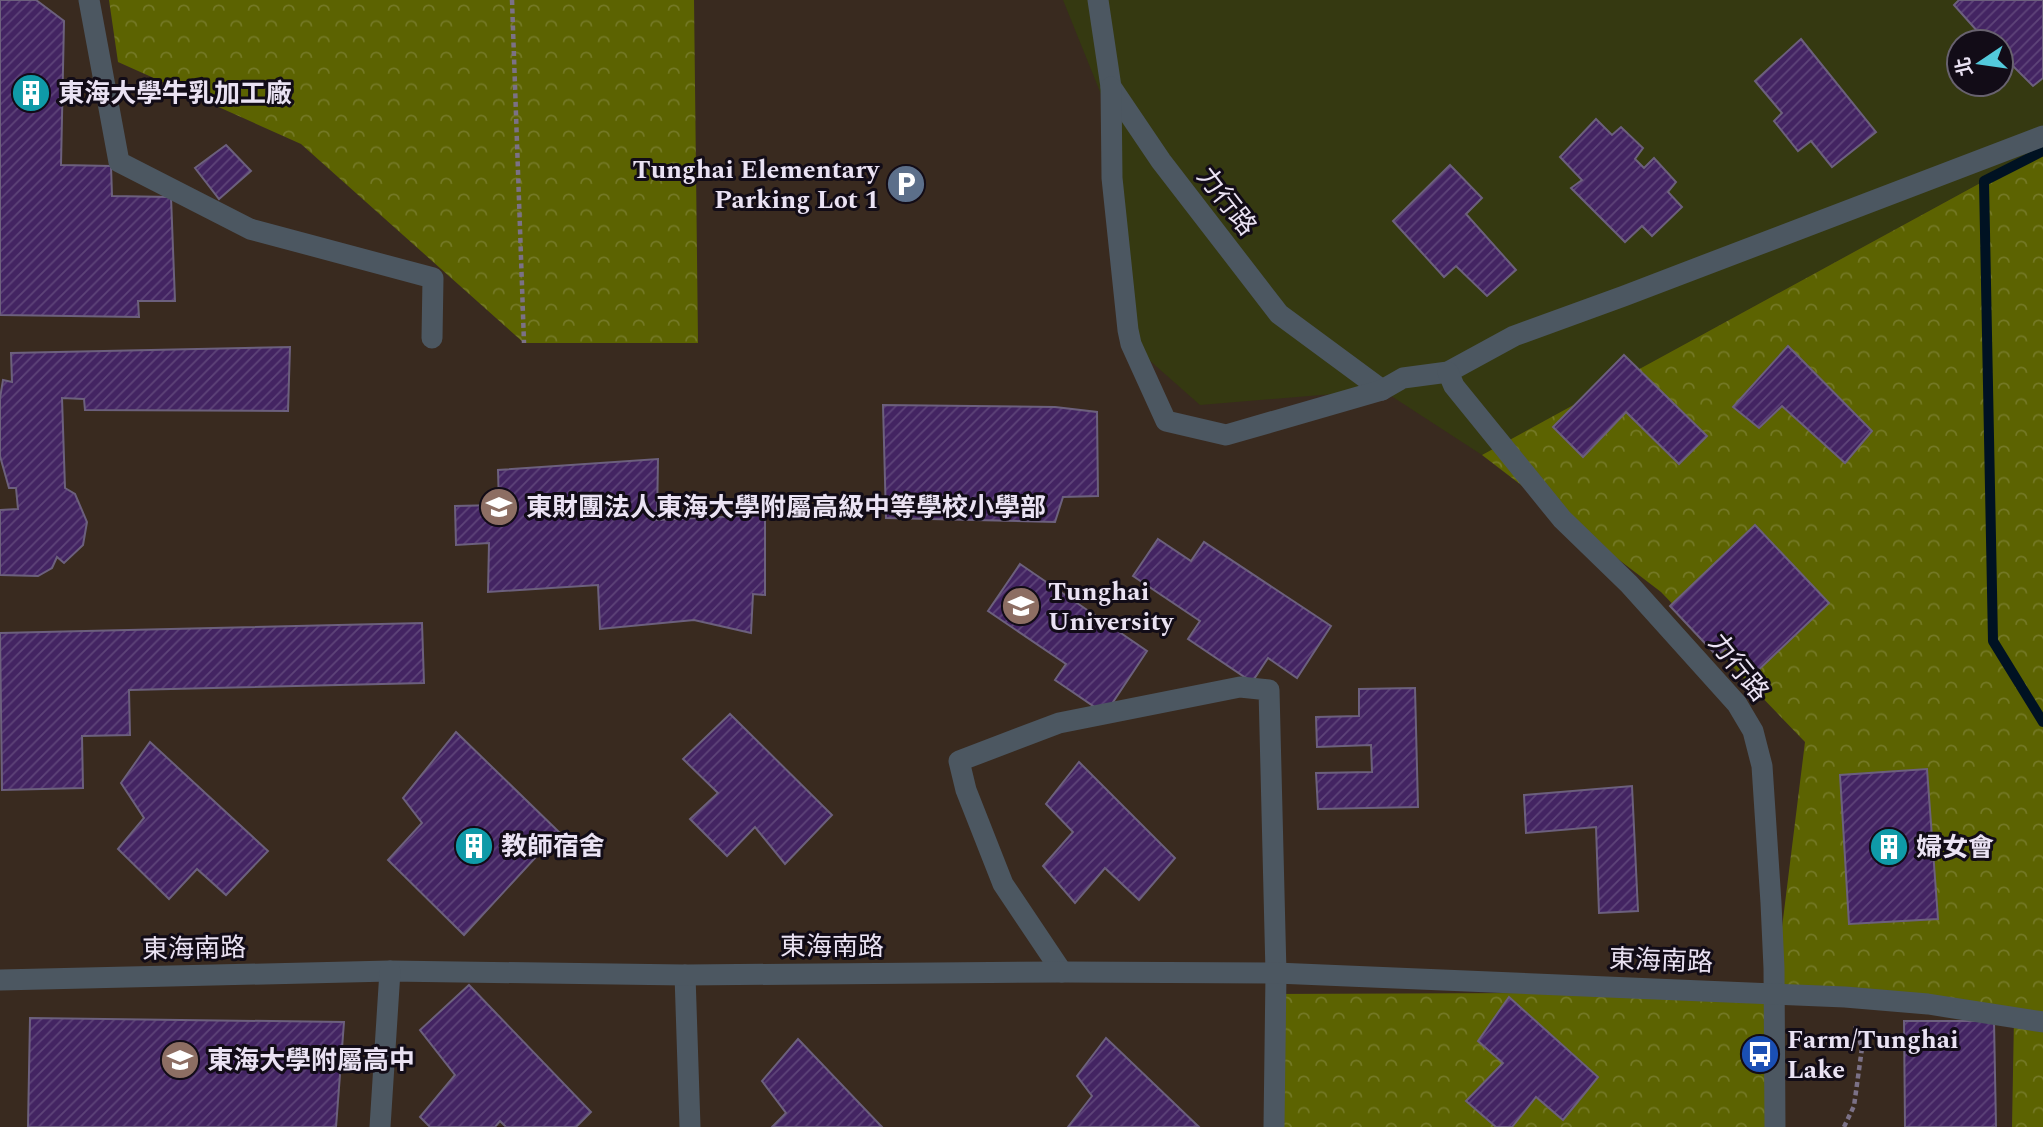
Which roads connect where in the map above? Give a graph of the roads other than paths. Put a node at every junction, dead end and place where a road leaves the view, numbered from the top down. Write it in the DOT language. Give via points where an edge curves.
graph roads {
  1 [pos="89,0"];
  2 [pos="1098,0"];
  3 [pos="1111,87"];
  4 [pos="2043,136"];
  5 [pos="432,338"];
  6 [pos="1447,372"];
  7 [pos="1382,390"];
  8 [pos="390,971"];
  9 [pos="1062,972"];
  10 [pos="1276,973"];
  11 [pos="685,975"];
  12 [pos="0,979"];
  13 [pos="1774,992"];
  14 [pos="2043,1023"];
  15 [pos="380,1127"];
  16 [pos="690,1127"];
  17 [pos="1274,1127"];
  18 [pos="1775,1127"];
  1 -- 5 [label="street" via="118,162 250,229 433,278"];
  2 -- 3 [label="street, 力行路"];
  3 -- 7 [label="street, 力行路" via="1161,161 1279,314"];
  3 -- 7 [label="street" via="1112,178 1128,330 1166,421 1226,435"];
  4 -- 6 [label="street" via="1514,336"];
  6 -- 7 [label="street" via="1403,378"];
  6 -- 13 [label="street, 力行路" via="1562,519 1629,584 1737,704 1753,731 1762,766"];
  8 -- 11 [label="street, 東海南路"];
  8 -- 12 [label="street, 東海南路"];
  8 -- 15 [label="street"];
  9 -- 10 [label="street, 東海南路"];
  9 -- 10 [label="street" via="1003,884 959,761 1059,723 1240,687 1269,690"];
  9 -- 11 [label="street, 東海南路"];
  10 -- 13 [label="street, 東海南路"];
  10 -- 17 [label="street"];
  11 -- 16 [label="street"];
  13 -- 14 [label="street, 東海南路" via="1928,1004"];
  13 -- 18 [label="street, 力行路"];
}
